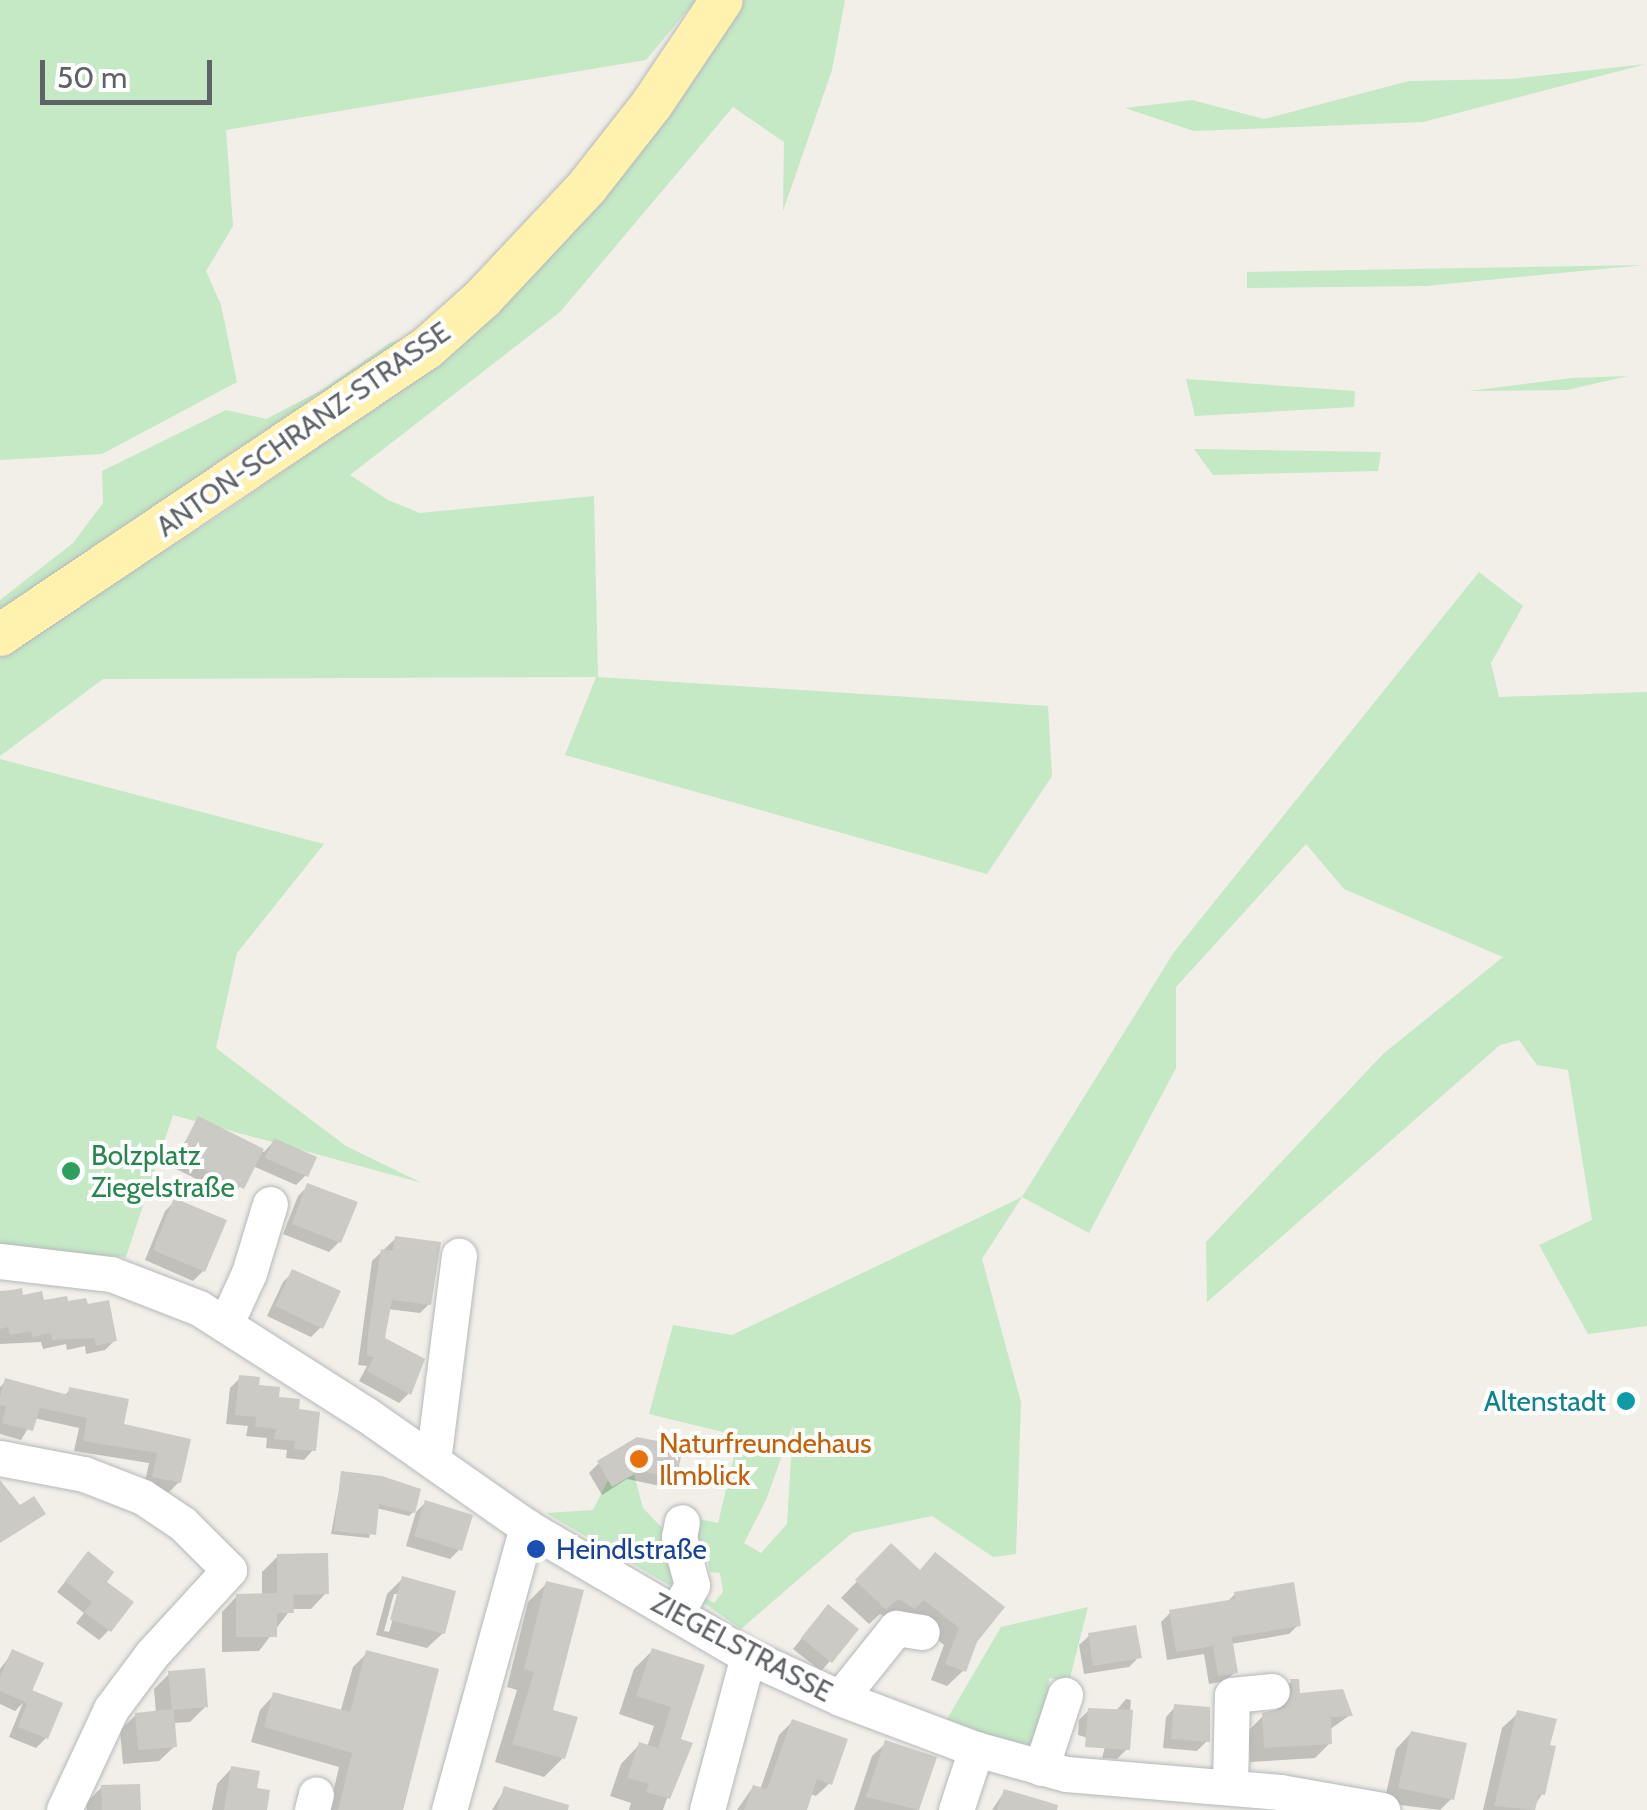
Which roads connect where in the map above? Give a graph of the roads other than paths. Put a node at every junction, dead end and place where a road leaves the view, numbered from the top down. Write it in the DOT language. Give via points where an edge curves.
graph roads {
  1 [pos="722,0"];
  2 [pos="0,635"];
  3 [pos="270,1204"];
  4 [pos="459,1256"];
  5 [pos="0,1261"];
  6 [pos="226,1323"];
  7 [pos="0,1458"];
  8 [pos="434,1461"];
  9 [pos="682,1522"];
  10 [pos="526,1527"];
  11 [pos="676,1614"];
  12 [pos="922,1632"];
  13 [pos="748,1656"];
  14 [pos="1272,1692"];
  15 [pos="1064,1695"];
  16 [pos="840,1698"];
  17 [pos="976,1749"];
  18 [pos="1041,1768"];
  19 [pos="1230,1787"];
  20 [pos="1172,1797"];
  21 [pos="64,1810"];
  22 [pos="449,1810"];
  23 [pos="706,1810"];
  24 [pos="956,1810"];
  25 [pos="1382,1810"];
  1 -- 2 [label="main road, ANTON-SCHRANZ-STRASSE" via="588,187 427,348"];
  3 -- 6 [label="street" via="250,1273"];
  4 -- 8 [label="street"];
  5 -- 6 [label="street, ZIEGELSTRASSE" via="125,1278"];
  6 -- 8 [label="street, ZIEGELSTRASSE"];
  7 -- 21 [label="street" via="84,1474 143,1498 184,1524 229,1570 111,1709"];
  8 -- 10 [label="street, ZIEGELSTRASSE"];
  9 -- 11 [label="street" via="679,1537 692,1586"];
  10 -- 11 [label="street, ZIEGELSTRASSE"];
  10 -- 22 [label="street"];
  11 -- 13 [label="street, ZIEGELSTRASSE"];
  12 -- 16 [label="street" via="896,1628"];
  13 -- 16 [label="street, ZIEGELSTRASSE"];
  13 -- 23 [label="street"];
  14 -- 19 [label="street" via="1232,1695"];
  15 -- 18 [label="street"];
  16 -- 17 [label="street, ZIEGELSTRASSE"];
  17 -- 18 [label="street, ZIEGELSTRASSE"];
  17 -- 24 [label="street"];
  18 -- 20 [label="street, ZIEGELSTRASSE"];
  19 -- 20 [label="street, ZIEGELSTRASSE"];
  19 -- 25 [label="street, ZIEGELSTRASSE"];
}
